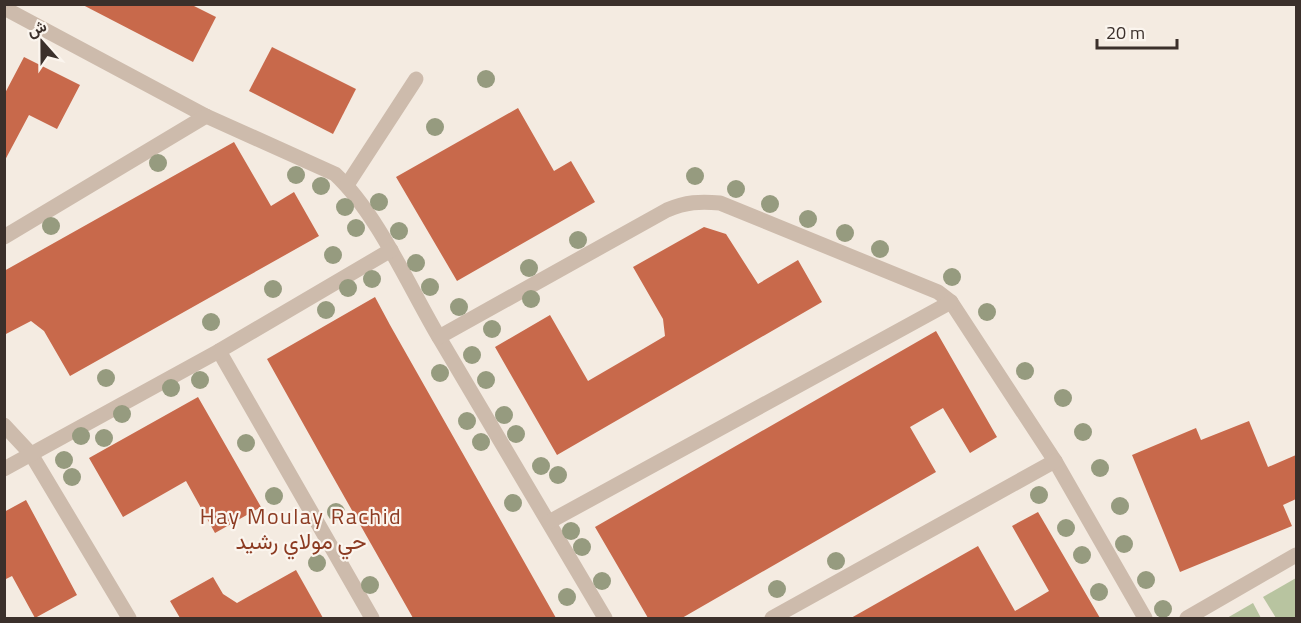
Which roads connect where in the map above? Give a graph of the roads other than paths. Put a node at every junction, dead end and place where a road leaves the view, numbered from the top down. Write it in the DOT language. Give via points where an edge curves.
graph roads {
  1 [pos="4,8"];
  2 [pos="417,79"];
  3 [pos="206,116"];
  4 [pos="347,185"];
  5 [pos="7,233"];
  6 [pos="391,250"];
  7 [pos="951,302"];
  8 [pos="439,337"];
  9 [pos="219,351"];
  10 [pos="4,425"];
  11 [pos="31,454"];
  12 [pos="1055,460"];
  13 [pos="4,469"];
  14 [pos="549,522"];
  15 [pos="1296,555"];
  16 [pos="129,618"];
  17 [pos="372,618"];
  18 [pos="605,618"];
  19 [pos="772,618"];
  20 [pos="1145,618"];
  21 [pos="1187,618"];
  1 -- 3 [label="street"];
  2 -- 4 [label="street"];
  3 -- 4 [label="street" via="335,174"];
  3 -- 5 [label="street"];
  4 -- 6 [label="street"];
  6 -- 8 [label="street"];
  6 -- 9 [label="street"];
  7 -- 8 [label="street" via="938,292 731,208 700,201 667,210"];
  7 -- 12 [label="street"];
  7 -- 14 [label="street"];
  8 -- 14 [label="street"];
  9 -- 11 [label="street"];
  9 -- 17 [label="street"];
  10 -- 11 [label="street"];
  11 -- 13 [label="street"];
  11 -- 16 [label="street"];
  12 -- 19 [label="street"];
  12 -- 20 [label="street"];
  14 -- 18 [label="street"];
  15 -- 21 [label="street"];
}
